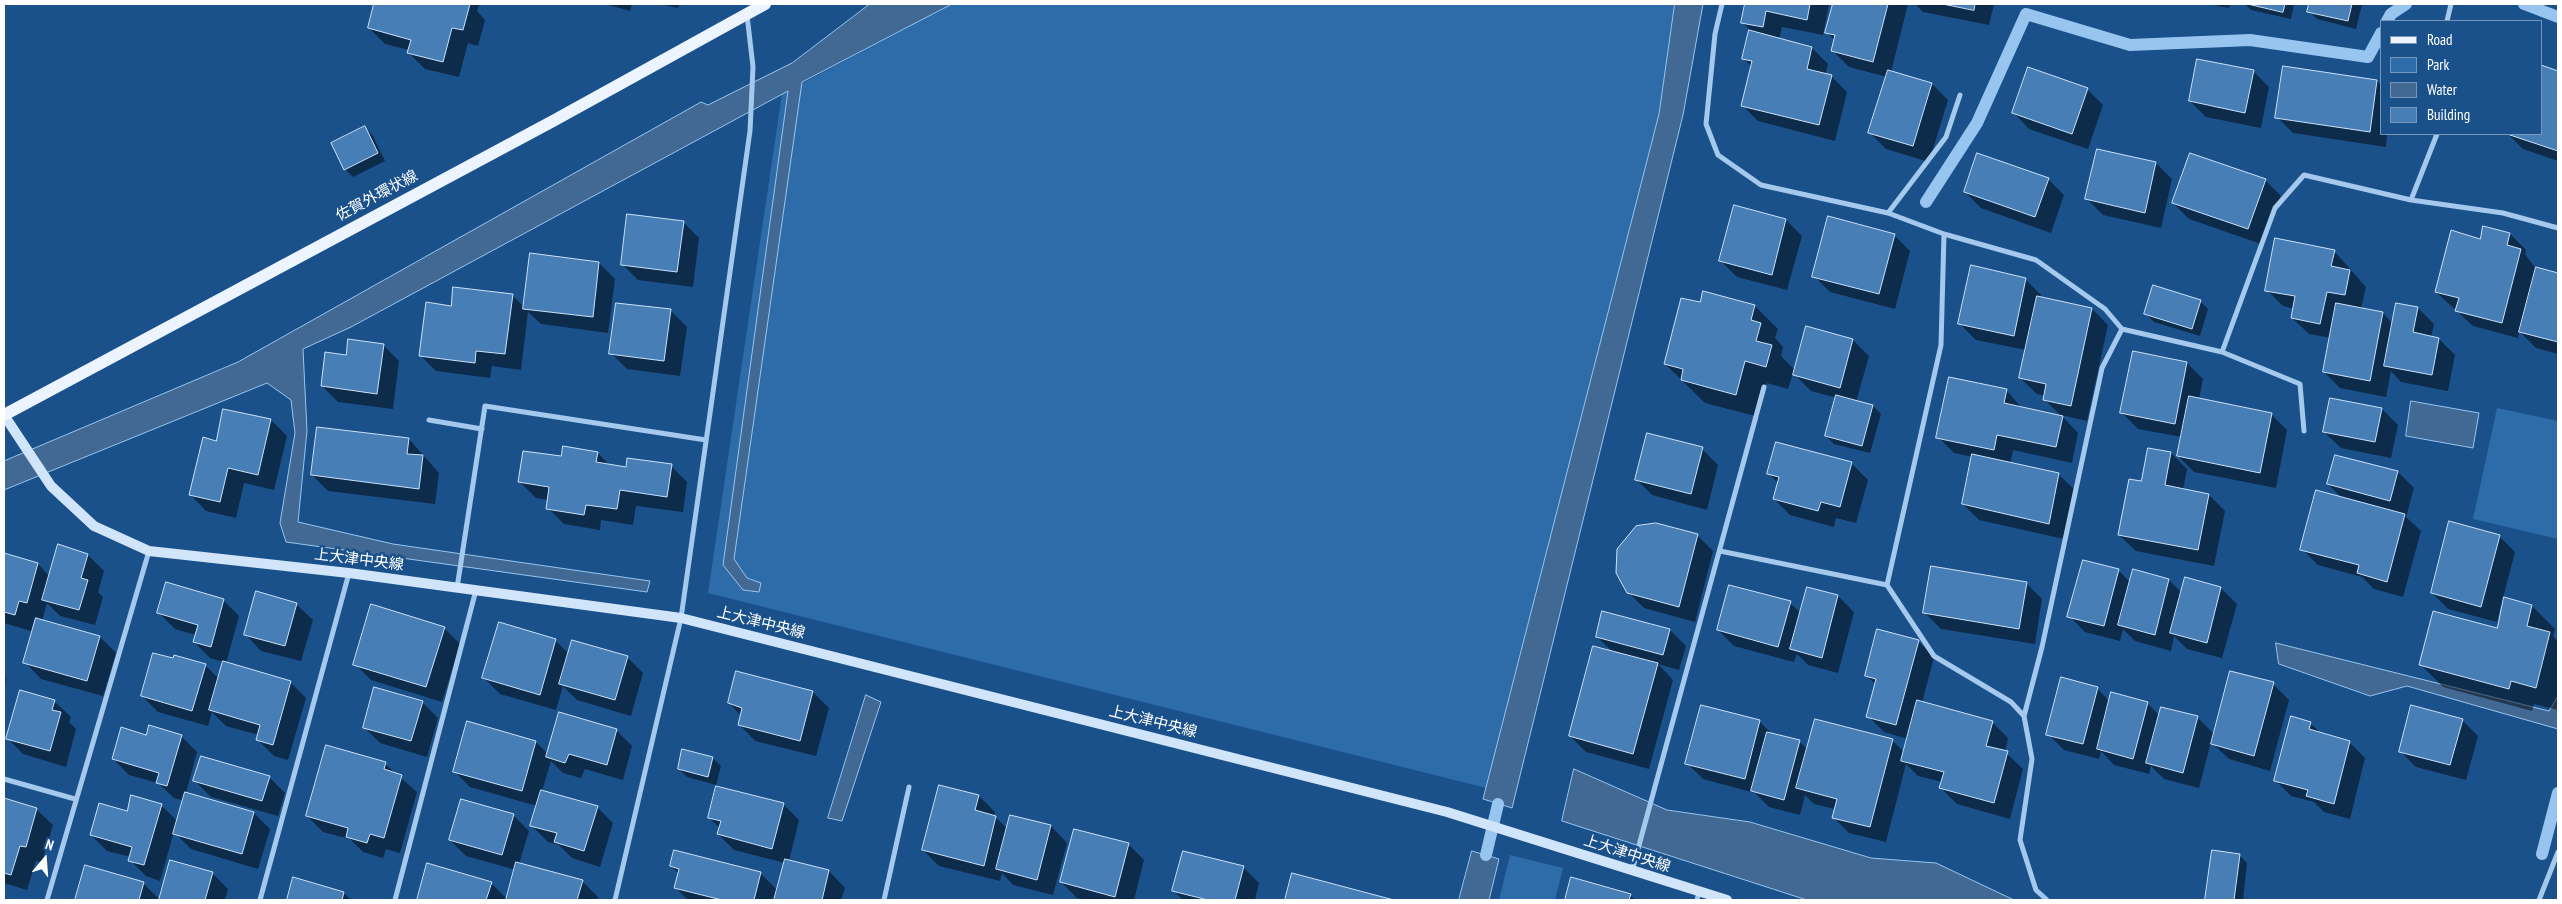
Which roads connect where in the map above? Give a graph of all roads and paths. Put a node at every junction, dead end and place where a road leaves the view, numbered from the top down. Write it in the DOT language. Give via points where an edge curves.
graph roads {
  1 [pos="765,4"];
  2 [pos="1722,4"];
  3 [pos="2451,4"];
  4 [pos="746,15"];
  5 [pos="2447,20"];
  6 [pos="1960,95"];
  7 [pos="2437,135"];
  8 [pos="2411,200"];
  9 [pos="1888,214"];
  10 [pos="2558,228"];
  11 [pos="1944,234"];
  12 [pos="2122,329"];
  13 [pos="2222,352"];
  14 [pos="1764,387"];
  15 [pos="4,415"];
  16 [pos="429,420"];
  17 [pos="482,429"];
  18 [pos="2304,431"];
  19 [pos="706,440"];
  20 [pos="1720,550"];
  21 [pos="149,551"];
  22 [pos="349,573"];
  23 [pos="1887,585"];
  24 [pos="457,588"];
  25 [pos="476,590"];
  26 [pos="681,618"];
  27 [pos="2024,716"];
  28 [pos="4,779"];
  29 [pos="909,788"];
  30 [pos="75,799"];
  31 [pos="2558,852"];
  32 [pos="1632,871"];
  33 [pos="1698,896"];
  34 [pos="47,900"];
  35 [pos="260,900"];
  36 [pos="395,900"];
  37 [pos="615,900"];
  38 [pos="884,900"];
  39 [pos="1727,900"];
  40 [pos="2047,900"];
  41 [pos="2538,900"];
  1 -- 4 [label="main road, 佐賀外環状線"];
  2 -- 9 [label="street" via="1715,34 1706,124 1718,155 1762,185"];
  3 -- 5 [label="street"];
  4 -- 15 [label="main road, 佐賀外環状線"];
  4 -- 19 [label="street" via="753,67 750,131"];
  6 -- 9 [label="street" via="1946,137"];
  7 -- 8 [label="street"];
  8 -- 10 [label="street" via="2503,213"];
  8 -- 13 [label="street" via="2304,175 2275,208"];
  9 -- 11 [label="street"];
  11 -- 12 [label="street" via="2036,260 2105,309"];
  11 -- 23 [label="street" via="1941,345"];
  12 -- 13 [label="street"];
  12 -- 27 [label="street" via="2102,368"];
  13 -- 18 [label="street" via="2300,384"];
  14 -- 20 [label="street"];
  15 -- 21 [label="street, 上大津中央線" via="50,486 94,526"];
  16 -- 17 [label="street"];
  17 -- 19 [label="street" via="485,406"];
  17 -- 24 [label="street"];
  19 -- 26 [label="street"];
  20 -- 23 [label="street"];
  20 -- 32 [label="street"];
  21 -- 22 [label="street, 上大津中央線"];
  21 -- 30 [label="street"];
  22 -- 24 [label="street, 上大津中央線"];
  22 -- 35 [label="street"];
  23 -- 27 [label="street" via="1934,656 2011,702"];
  24 -- 25 [label="street, 上大津中央線"];
  25 -- 26 [label="street, 上大津中央線"];
  25 -- 36 [label="street"];
  26 -- 32 [label="street, 上大津中央線" via="1469,819"];
  26 -- 37 [label="street"];
  27 -- 40 [label="street" via="2032,759 2020,840 2036,890"];
  28 -- 30 [label="street"];
  29 -- 38 [label="street"];
  30 -- 34 [label="street"];
  31 -- 41 [label="street"];
  32 -- 33 [label="street, 上大津中央線"];
  33 -- 39 [label="street, 上大津中央線"];
}
